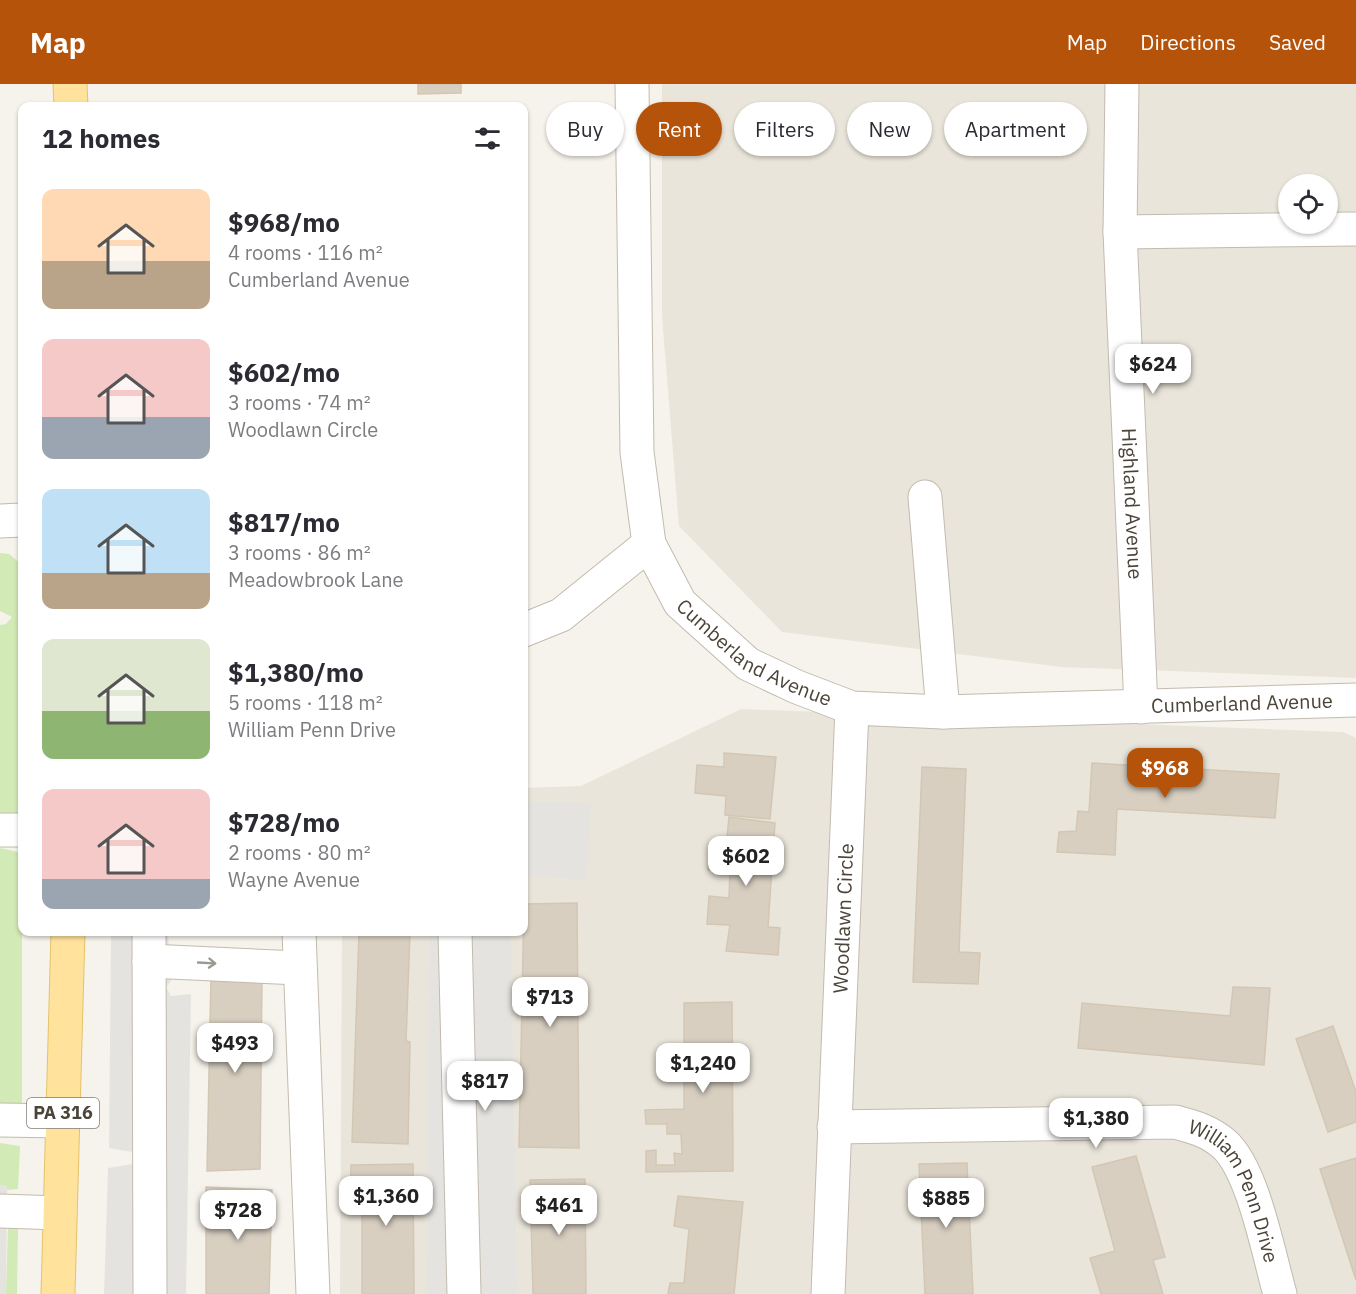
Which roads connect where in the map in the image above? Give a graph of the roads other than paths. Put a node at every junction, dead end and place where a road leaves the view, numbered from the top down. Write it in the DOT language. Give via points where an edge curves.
graph roads {
  1 [pos="70,84"];
  2 [pos="632,84"];
  3 [pos="1122,84"];
  4 [pos="70,102"];
  5 [pos="1356,229"];
  6 [pos="1120,232"];
  7 [pos="925,497"];
  8 [pos="18,520"];
  9 [pos="0,521"];
  10 [pos="650,544"];
  11 [pos="528,628"];
  12 [pos="1356,700"];
  13 [pos="1141,706"];
  14 [pos="852,708"];
  15 [pos="943,712"];
  16 [pos="0,830"];
  17 [pos="18,830"];
  18 [pos="68,936"];
  19 [pos="299,936"];
  20 [pos="455,936"];
  21 [pos="149,946"];
  22 [pos="299,968"];
  23 [pos="0,1120"];
  24 [pos="63,1121"];
  25 [pos="834,1127"];
  26 [pos="0,1211"];
  27 [pos="60,1213"];
  28 [pos="58,1294"];
  29 [pos="150,1294"];
  30 [pos="313,1294"];
  31 [pos="464,1294"];
  32 [pos="828,1294"];
  33 [pos="1280,1294"];
  1 -- 4 [label="main road"];
  2 -- 10 [label="street, Cumberland Avenue" via="637,452"];
  3 -- 6 [label="street, Highland Avenue"];
  5 -- 6 [label="street"];
  6 -- 13 [label="street, Highland Avenue"];
  7 -- 15 [label="street"];
  8 -- 9 [label="street"];
  10 -- 11 [label="street" via="561,615"];
  10 -- 14 [label="street, Cumberland Avenue" via="680,603 748,664"];
  12 -- 13 [label="street, Cumberland Avenue"];
  13 -- 15 [label="street, Cumberland Avenue"];
  14 -- 15 [label="street, Cumberland Avenue"];
  14 -- 25 [label="street, Woodlawn Circle"];
  16 -- 17 [label="street"];
  18 -- 24 [label="main road, PA 316"];
  19 -- 22 [label="street"];
  20 -- 31 [label="street"];
  21 -- 22 [label="street, one-way"];
  21 -- 29 [label="street"];
  22 -- 30 [label="street"];
  23 -- 24 [label="street"];
  24 -- 27 [label="main road, PA 316"];
  25 -- 32 [label="street, Woodlawn Circle"];
  25 -- 33 [label="street, William Penn Drive" via="1175,1122 1204,1129 1226,1146 1247,1180"];
  26 -- 27 [label="street"];
  27 -- 28 [label="main road, PA 316"];
}
